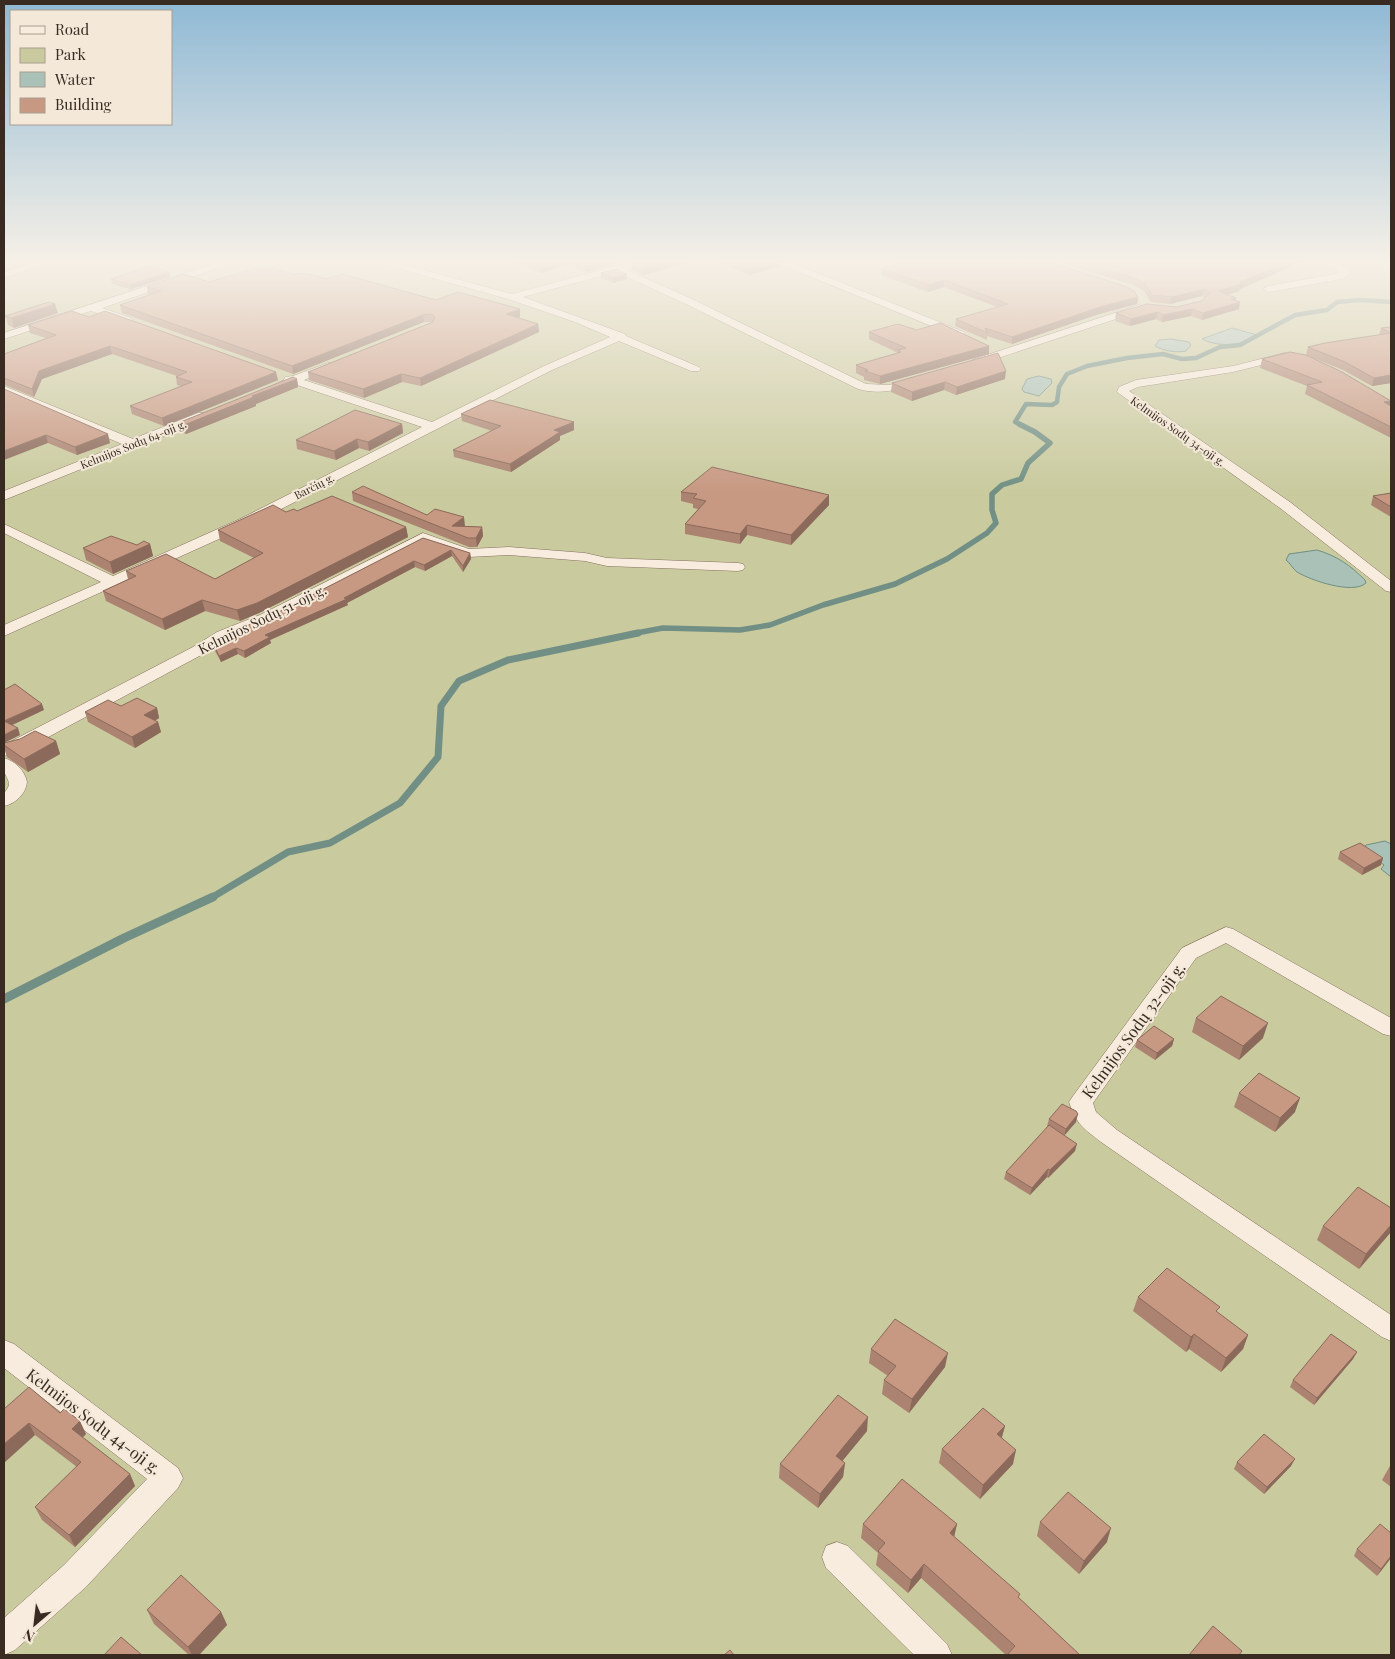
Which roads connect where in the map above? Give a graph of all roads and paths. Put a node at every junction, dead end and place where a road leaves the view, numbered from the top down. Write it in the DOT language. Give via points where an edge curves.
graph roads {
  1 [pos="618,337"];
  2 [pos="624,337"];
  3 [pos="762,337"];
  4 [pos="967,337"];
  5 [pos="1050,337"];
  6 [pos="971,339"];
  7 [pos="988,346"];
  8 [pos="1004,354"];
  9 [pos="1301,358"];
  10 [pos="348,359"];
  11 [pos="968,365"];
  12 [pos="695,369"];
  13 [pos="275,374"];
  14 [pos="923,379"];
  15 [pos="294,380"];
  16 [pos="4,390"];
  17 [pos="267,391"];
  18 [pos="213,412"];
  19 [pos="431,426"];
  20 [pos="133,444"];
  21 [pos="309,489"];
  22 [pos="4,496"];
  23 [pos="327,496"];
  24 [pos="4,528"];
  25 [pos="406,530"];
  26 [pos="423,537"];
  27 [pos="738,567"];
  28 [pos="111,581"];
  29 [pos="1391,588"];
  30 [pos="4,631"];
  31 [pos="4,752"];
  32 [pos="4,763"];
  33 [pos="4,801"];
  34 [pos="1391,1028"];
  35 [pos="1391,1329"];
  36 [pos="4,1352"];
  37 [pos="837,1558"];
  38 [pos="4,1639"];
  39 [pos="936,1655"];
  1 -- 19 [label="street, Barčių g."];
  2 -- 12 [label="street"];
  3 -- 14 [label="street" via="862,387 886,390"];
  4 -- 6 [label="street"];
  5 -- 8 [label="street"];
  7 -- 8 [label="street"];
  8 -- 11 [label="street"];
  9 -- 29 [label="street, Kelmijos Sodų 34-oji g." via="1288,356 1233,369 1136,384 1127,386 1123,392 1285,505"];
  10 -- 15 [label="street"];
  13 -- 15 [label="street"];
  15 -- 17 [label="street"];
  15 -- 19 [label="street"];
  16 -- 20 [label="street"];
  18 -- 20 [label="street, Kelmijos Sodų 64-oji g."];
  19 -- 21 [label="street, Barčių g."];
  20 -- 22 [label="street, Kelmijos Sodų 64-oji g."];
  21 -- 23 [label="street"];
  21 -- 28 [label="street, Barčių g." via="245,522"];
  24 -- 28 [label="street"];
  25 -- 26 [label="street"];
  26 -- 27 [label="street" via="468,553 509,551 585,557 607,562"];
  26 -- 31 [label="street, Kelmijos Sodų 51-oji g." via="265,618 223,635"];
  28 -- 30 [label="street, Barčių g."];
  32 -- 33 [label="street" via="18,776 19,783"];
  34 -- 35 [label="street, Kelmijos Sodų 32-oji g." via="1226,934 1189,953 1081,1102 1086,1117 1109,1136"];
  36 -- 38 [label="street, Kelmijos Sodų 44-oji g." via="168,1478 74,1576"];
  37 -- 39 [label="street"];
}
